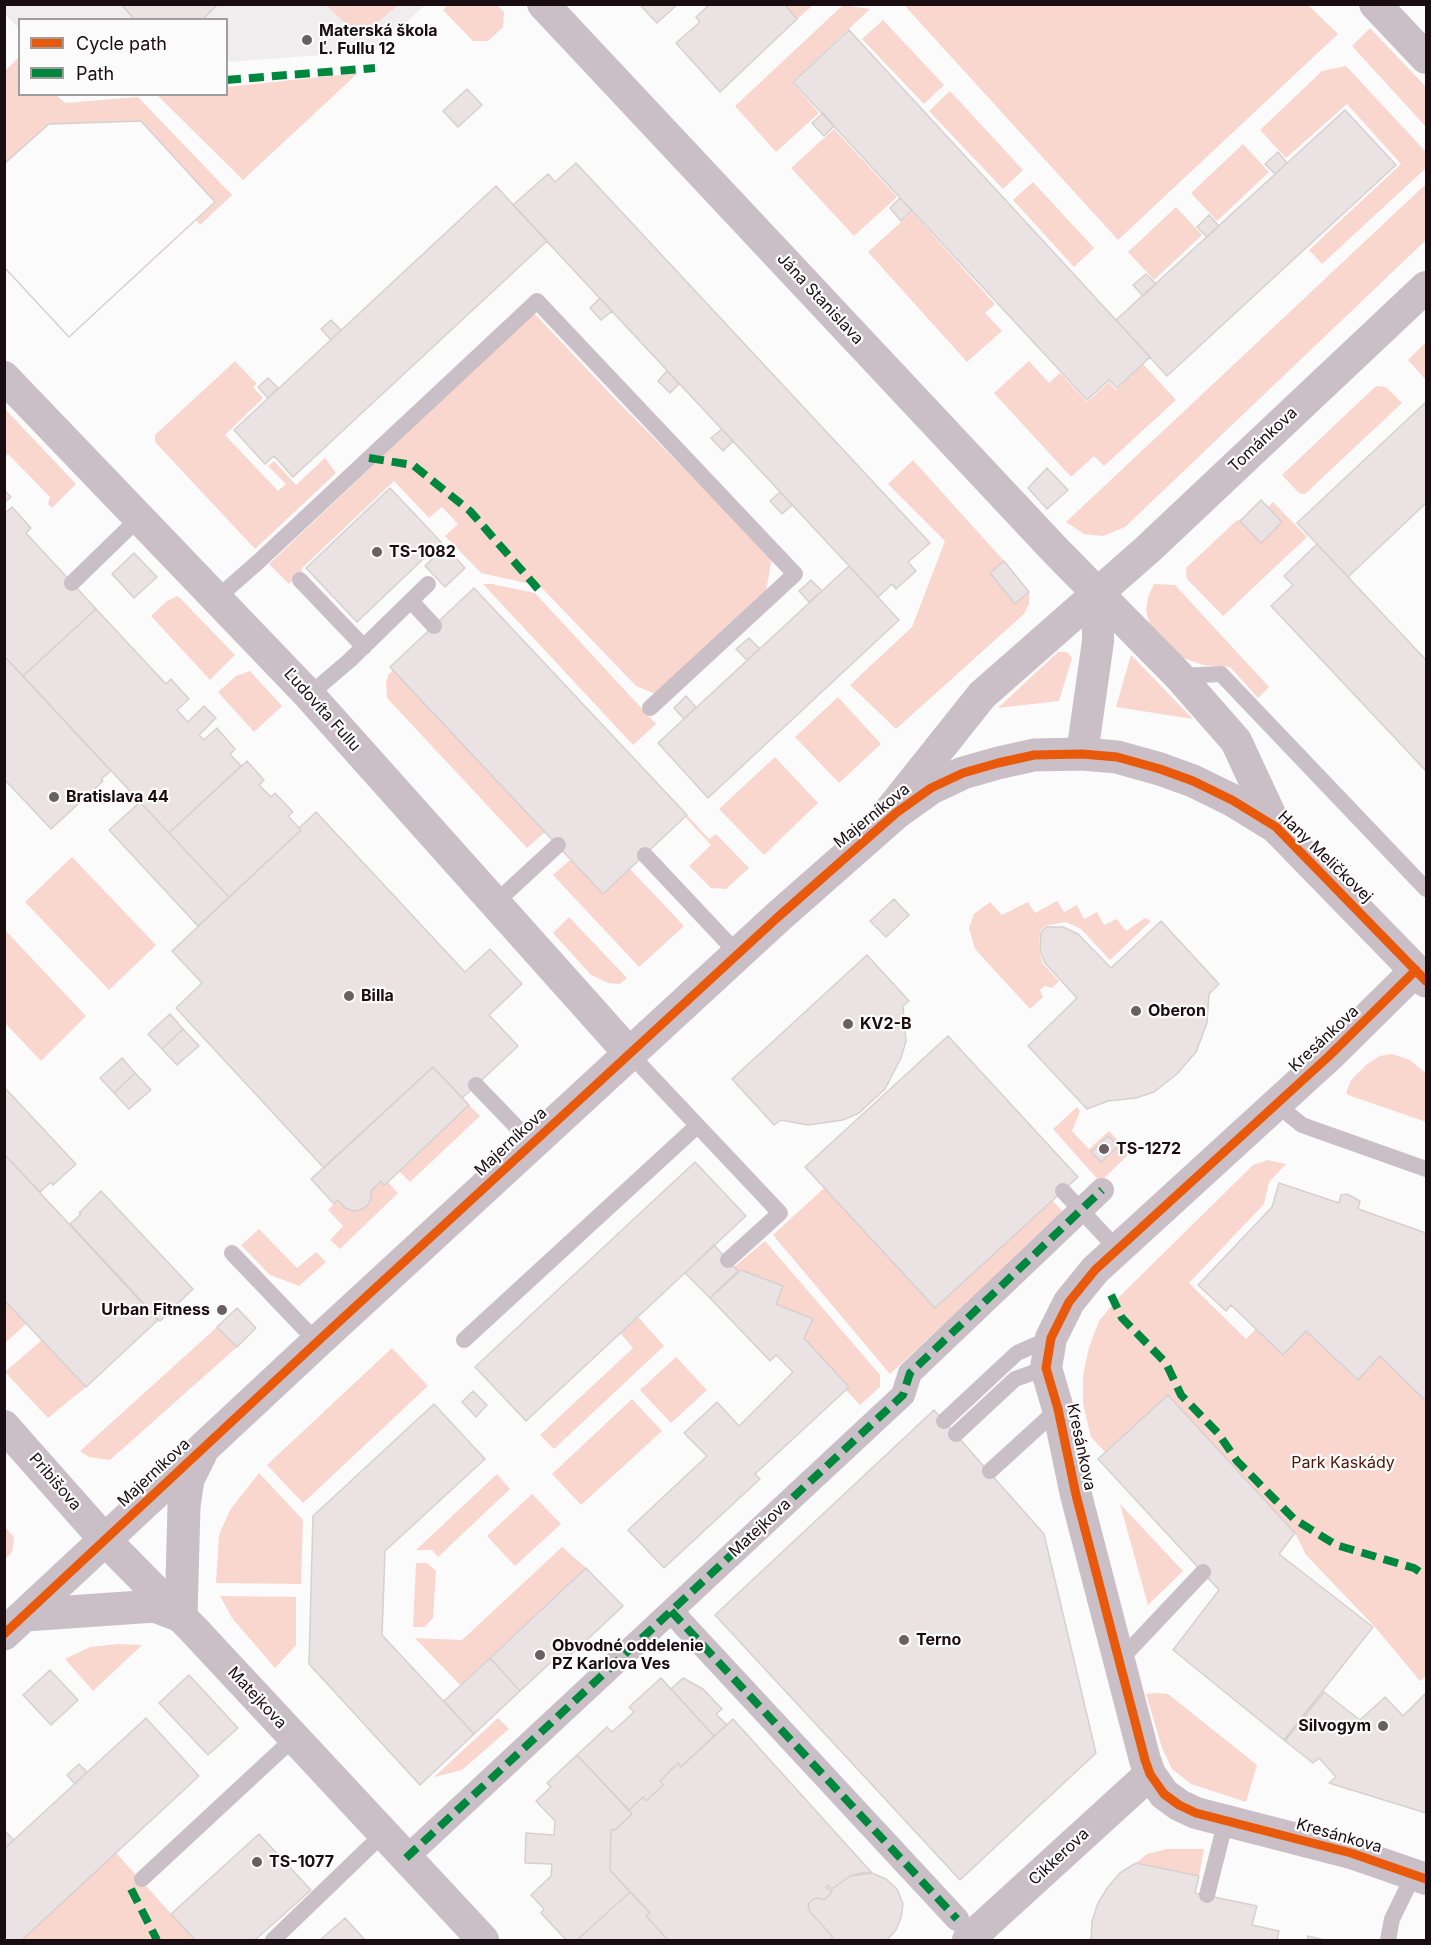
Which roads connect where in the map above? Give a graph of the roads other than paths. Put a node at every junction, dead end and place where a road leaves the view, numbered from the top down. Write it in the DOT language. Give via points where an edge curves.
graph roads {
  1 [pos="543,4"];
  2 [pos="1375,4"];
  3 [pos="1426,58"];
  4 [pos="1426,287"];
  5 [pos="4,377"];
  6 [pos="139,518"];
  7 [pos="300,580"];
  8 [pos="72,583"];
  9 [pos="428,584"];
  10 [pos="1098,592"];
  11 [pos="218,598"];
  12 [pos="411,601"];
  13 [pos="434,626"];
  14 [pos="364,647"];
  15 [pos="1179,676"];
  16 [pos="309,694"];
  17 [pos="650,708"];
  18 [pos="1082,754"];
  19 [pos="1276,827"];
  20 [pos="870,835"];
  21 [pos="558,845"];
  22 [pos="645,855"];
  23 [pos="1426,889"];
  24 [pos="495,903"];
  25 [pos="738,954"];
  26 [pos="1421,976"];
  27 [pos="630,1054"];
  28 [pos="476,1085"];
  29 [pos="1276,1104"];
  30 [pos="697,1126"];
  31 [pos="532,1143"];
  32 [pos="1426,1169"];
  33 [pos="1102,1190"];
  34 [pos="1063,1191"];
  35 [pos="1082,1210"];
  36 [pos="1117,1249"];
  37 [pos="232,1253"];
  38 [pos="728,1260"];
  39 [pos="464,1340"];
  40 [pos="316,1342"];
  41 [pos="1049,1353"];
  42 [pos="1058,1409"];
  43 [pos="944,1421"];
  44 [pos="4,1426"];
  45 [pos="956,1434"];
  46 [pos="205,1446"];
  47 [pos="990,1471"];
  48 [pos="105,1540"];
  49 [pos="1203,1572"];
  50 [pos="671,1611"];
  51 [pos="181,1616"];
  52 [pos="15,1625"];
  53 [pos="1119,1661"];
  54 [pos="294,1738"];
  55 [pos="1150,1774"];
  56 [pos="1226,1820"];
  57 [pos="383,1834"];
  58 [pos="406,1858"];
  59 [pos="1420,1876"];
  60 [pos="142,1879"];
  61 [pos="1207,1895"];
  62 [pos="963,1930"];
  63 [pos="273,1941"];
  64 [pos="483,1941"];
  65 [pos="1388,1941"];
  1 -- 10 [label="street, Jána Stanislava"];
  2 -- 3 [label="street"];
  4 -- 10 [label="street, Tománkova"];
  5 -- 6 [label="street, Ľudovíta Fullu"];
  6 -- 8 [label="lane"];
  6 -- 11 [label="street, Ľudovíta Fullu"];
  7 -- 14 [label="lane"];
  9 -- 12 [label="lane"];
  10 -- 15 [label="street, Hany Meličkovej"];
  10 -- 18 [label="street" via="1098,641"];
  10 -- 20 [label="street, Tománkova" via="982,695"];
  11 -- 16 [label="street, Ľudovíta Fullu"];
  11 -- 17 [label="lane" via="537,301 795,574"];
  12 -- 13 [label="lane"];
  12 -- 14 [label="lane"];
  14 -- 16 [label="lane"];
  15 -- 19 [label="street, Hany Meličkovej" via="1236,741"];
  15 -- 23 [label="lane" via="1221,674"];
  16 -- 24 [label="street, Ľudovíta Fullu"];
  18 -- 19 [label="street, Hany Meličkovej" via="1117,757 1193,781"];
  18 -- 20 [label="street, Majerníkova" via="1035,755 963,773 931,788"];
  19 -- 26 [label="street, Hany Meličkovej"];
  20 -- 25 [label="street, Majerníkova"];
  21 -- 24 [label="lane"];
  22 -- 25 [label="lane"];
  24 -- 27 [label="street, Ľudovíta Fullu"];
  25 -- 27 [label="street, Majerníkova"];
  26 -- 29 [label="street, Kresánkova"];
  27 -- 30 [label="lane"];
  27 -- 31 [label="street, Majerníkova"];
  28 -- 31 [label="lane"];
  29 -- 32 [label="lane" via="1302,1125"];
  29 -- 36 [label="street, Kresánkova"];
  30 -- 38 [label="lane" via="780,1214"];
  30 -- 39 [label="lane"];
  31 -- 40 [label="street, Majerníkova"];
  33 -- 35 [label="street, Matejkova"];
  34 -- 35 [label="lane"];
  35 -- 36 [label="lane"];
  35 -- 50 [label="street, Matejkova" via="910,1372 903,1395"];
  36 -- 41 [label="street, Kresánkova" via="1069,1302"];
  37 -- 40 [label="lane"];
  40 -- 46 [label="street, Majerníkova"];
  41 -- 42 [label="street, Kresánkova"];
  41 -- 43 [label="lane" via="1017,1353"];
  41 -- 45 [label="lane"];
  42 -- 47 [label="lane"];
  42 -- 53 [label="street, Kresánkova"];
  44 -- 48 [label="street, Pribišova"];
  46 -- 48 [label="street, Majerníkova"];
  46 -- 51 [label="street" via="188,1479 184,1506"];
  48 -- 51 [label="street, Matejkova"];
  48 -- 52 [label="street, Majerníkova"];
  49 -- 53 [label="lane"];
  50 -- 58 [label="street, Matejkova"];
  50 -- 62 [label="street"];
  51 -- 52 [label="street" via="155,1606"];
  51 -- 54 [label="street, Matejkova"];
  53 -- 55 [label="street, Kresánkova"];
  54 -- 57 [label="street, Matejkova"];
  54 -- 60 [label="lane"];
  55 -- 56 [label="street, Kresánkova" via="1164,1794 1179,1805"];
  55 -- 62 [label="street, Cikkerova"];
  56 -- 59 [label="street, Kresánkova"];
  56 -- 61 [label="lane"];
  57 -- 58 [label="street, Matejkova"];
  57 -- 63 [label="lane"];
  58 -- 64 [label="street, Matejkova"];
  59 -- 65 [label="lane" via="1392,1919"];
}
